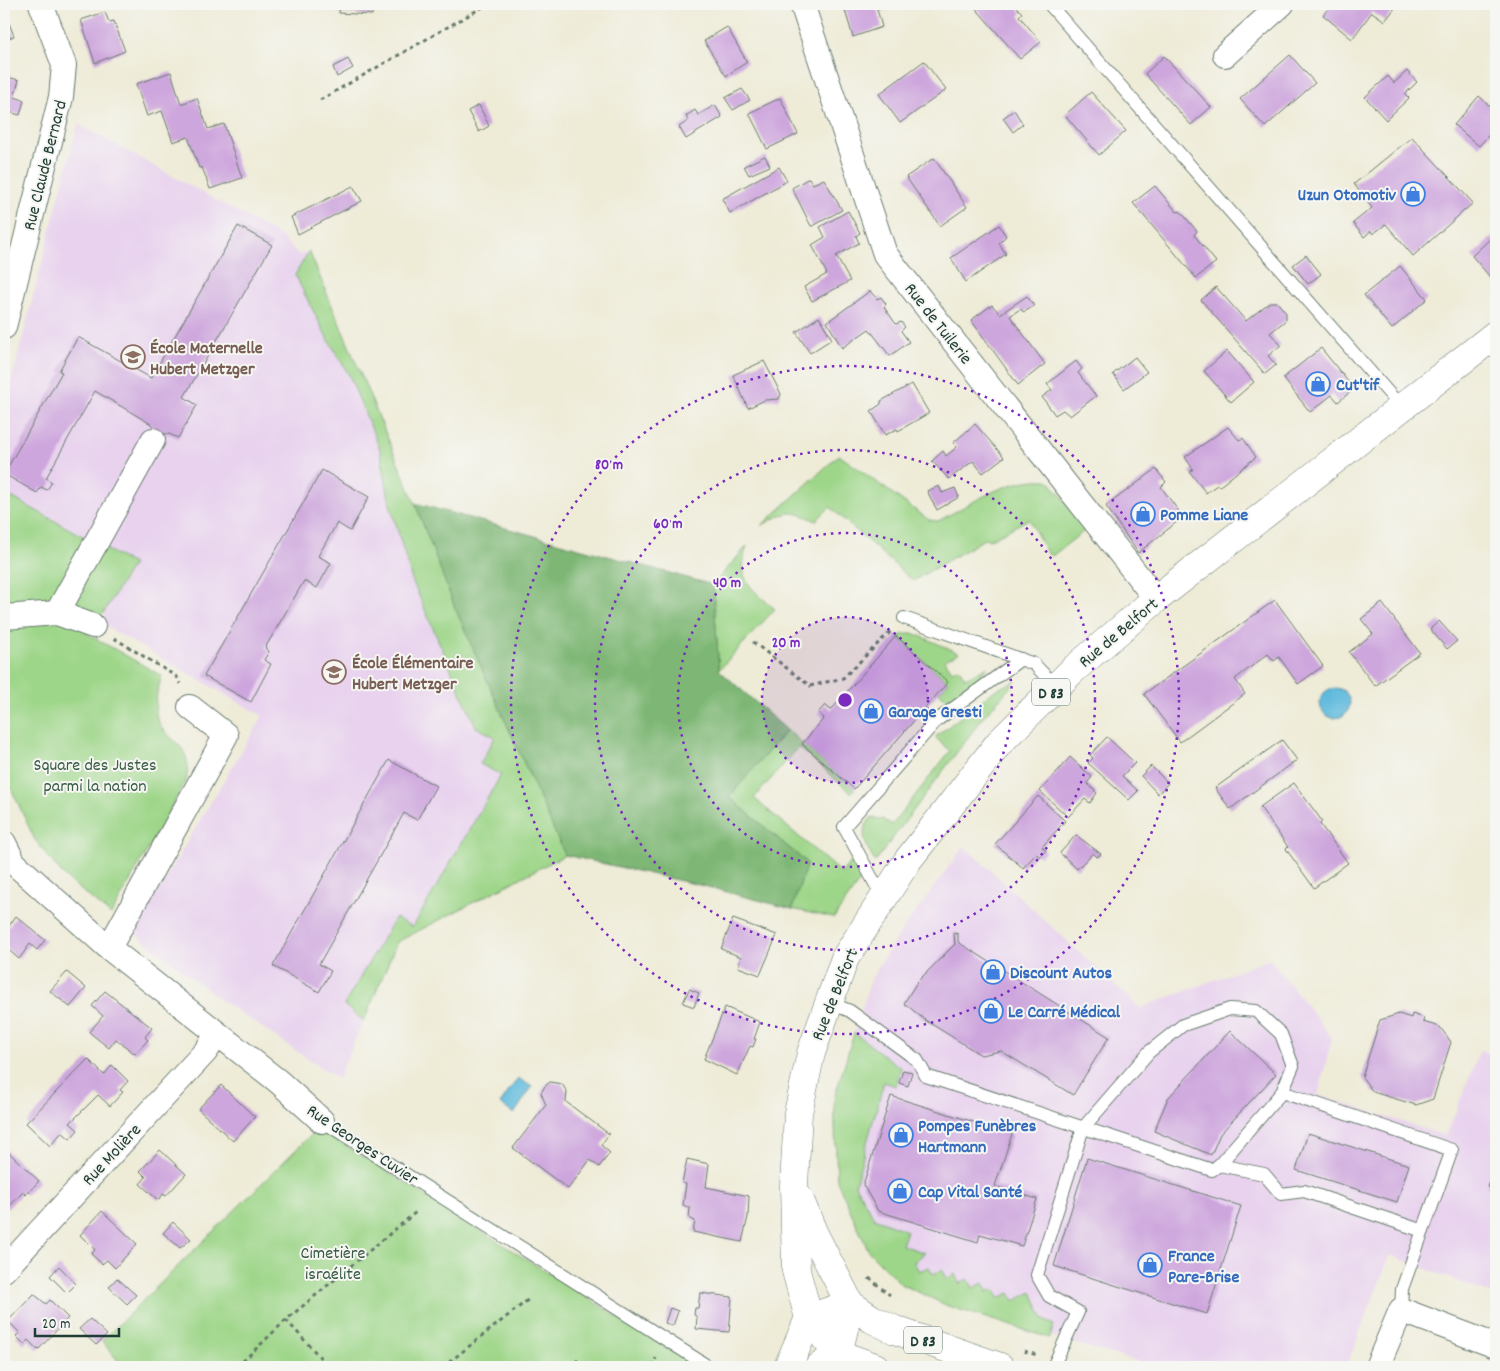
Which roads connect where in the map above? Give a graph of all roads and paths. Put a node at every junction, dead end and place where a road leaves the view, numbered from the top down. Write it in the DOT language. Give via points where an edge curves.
graph roads {
  1 [pos="41,4"];
  2 [pos="488,4"];
  3 [pos="802,4"];
  4 [pos="1049,4"];
  5 [pos="1282,4"];
  6 [pos="1224,55"];
  7 [pos="320,100"];
  8 [pos="4,328"];
  9 [pos="1496,334"];
  10 [pos="1401,407"];
  11 [pos="153,440"];
  12 [pos="1156,599"];
  13 [pos="57,613"];
  14 [pos="4,617"];
  15 [pos="904,618"];
  16 [pos="99,629"];
  17 [pos="753,642"];
  18 [pos="1021,660"];
  19 [pos="1056,687"];
  20 [pos="190,707"];
  21 [pos="7,859"];
  22 [pos="883,898"];
  23 [pos="108,948"];
  24 [pos="828,1002"];
  25 [pos="217,1035"];
  26 [pos="1282,1092"];
  27 [pos="322,1121"];
  28 [pos="1083,1128"];
  29 [pos="1219,1166"];
  30 [pos="794,1185"];
  31 [pos="416,1212"];
  32 [pos="1423,1231"];
  33 [pos="4,1270"];
  34 [pos="868,1277"];
  35 [pos="529,1300"];
  36 [pos="897,1301"];
  37 [pos="850,1304"];
  38 [pos="1401,1310"];
  39 [pos="810,1318"];
  40 [pos="286,1320"];
  41 [pos="1496,1346"];
  42 [pos="656,1358"];
  43 [pos="578,1360"];
  44 [pos="828,1360"];
  45 [pos="237,1367"];
  46 [pos="328,1367"];
  47 [pos="443,1367"];
  48 [pos="570,1367"];
  49 [pos="652,1367"];
  50 [pos="709,1367"];
  51 [pos="788,1367"];
  52 [pos="875,1367"];
  53 [pos="1000,1367"];
  54 [pos="1053,1367"];
  55 [pos="1377,1367"];
  1 -- 8 [label="street, Rue Claude Bernard" via="64,65 61,96"];
  2 -- 7 [label="path"];
  3 -- 12 [label="street, Rue de Tuilerie" via="885,254"];
  4 -- 10 [label="lane"];
  5 -- 6 [label="street"];
  9 -- 10 [label="main road, Rue de Belfort / D 83"];
  10 -- 12 [label="main road, Rue de Belfort / D 83"];
  11 -- 13 [label="street"];
  12 -- 19 [label="main road, Rue de Belfort / D 83"];
  13 -- 14 [label="street"];
  13 -- 16 [label="street"];
  15 -- 17 [label="path" via="843,678 810,686"];
  15 -- 18 [label="lane"];
  16 -- 20 [label="path" via="178,677"];
  18 -- 19 [label="lane" via="1034,664"];
  18 -- 22 [label="lane" via="936,721 844,828"];
  19 -- 22 [label="main road, Rue de Belfort / D 83" via="999,743 908,860"];
  20 -- 23 [label="street" via="226,735"];
  21 -- 23 [label="street, Rue Georges Cuvier"];
  22 -- 24 [label="main road, Rue de Belfort / D 83" via="845,958"];
  23 -- 25 [label="street, Rue Georges Cuvier"];
  24 -- 28 [label="lane" via="850,1011 917,1060 926,1076"];
  24 -- 30 [label="main road, Rue de Belfort / D 83" via="811,1053 798,1113"];
  25 -- 27 [label="street, Rue Georges Cuvier" via="279,1082"];
  25 -- 33 [label="street, Rue Molière" via="206,1051"];
  26 -- 28 [label="lane" via="1293,1066 1281,1034 1256,1011 1230,1009 1184,1025 1150,1052"];
  26 -- 29 [label="lane"];
  26 -- 32 [label="lane" via="1452,1150"];
  27 -- 50 [label="lane, Rue Georges Cuvier"];
  28 -- 29 [label="lane" via="1212,1170"];
  28 -- 54 [label="lane" via="1037,1275 1049,1296 1078,1312"];
  29 -- 32 [label="lane" via="1264,1174 1281,1194 1304,1191"];
  30 -- 37 [label="main road, D 83" via="814,1234"];
  30 -- 39 [label="main road, D 83" via="796,1271"];
  31 -- 40 [label="path"];
  32 -- 38 [label="lane" via="1402,1289"];
  34 -- 36 [label="path"];
  35 -- 47 [label="path"];
  37 -- 39 [label="main road"];
  37 -- 44 [label="main road"];
  37 -- 53 [label="main road, D 83" via="895,1330"];
  38 -- 41 [label="street"];
  38 -- 55 [label="street"];
  39 -- 44 [label="main road, D 83"];
  39 -- 51 [label="main road"];
  40 -- 45 [label="path"];
  40 -- 46 [label="path"];
  42 -- 49 [label="path"];
  43 -- 48 [label="path"];
  44 -- 52 [label="main road"];
}
